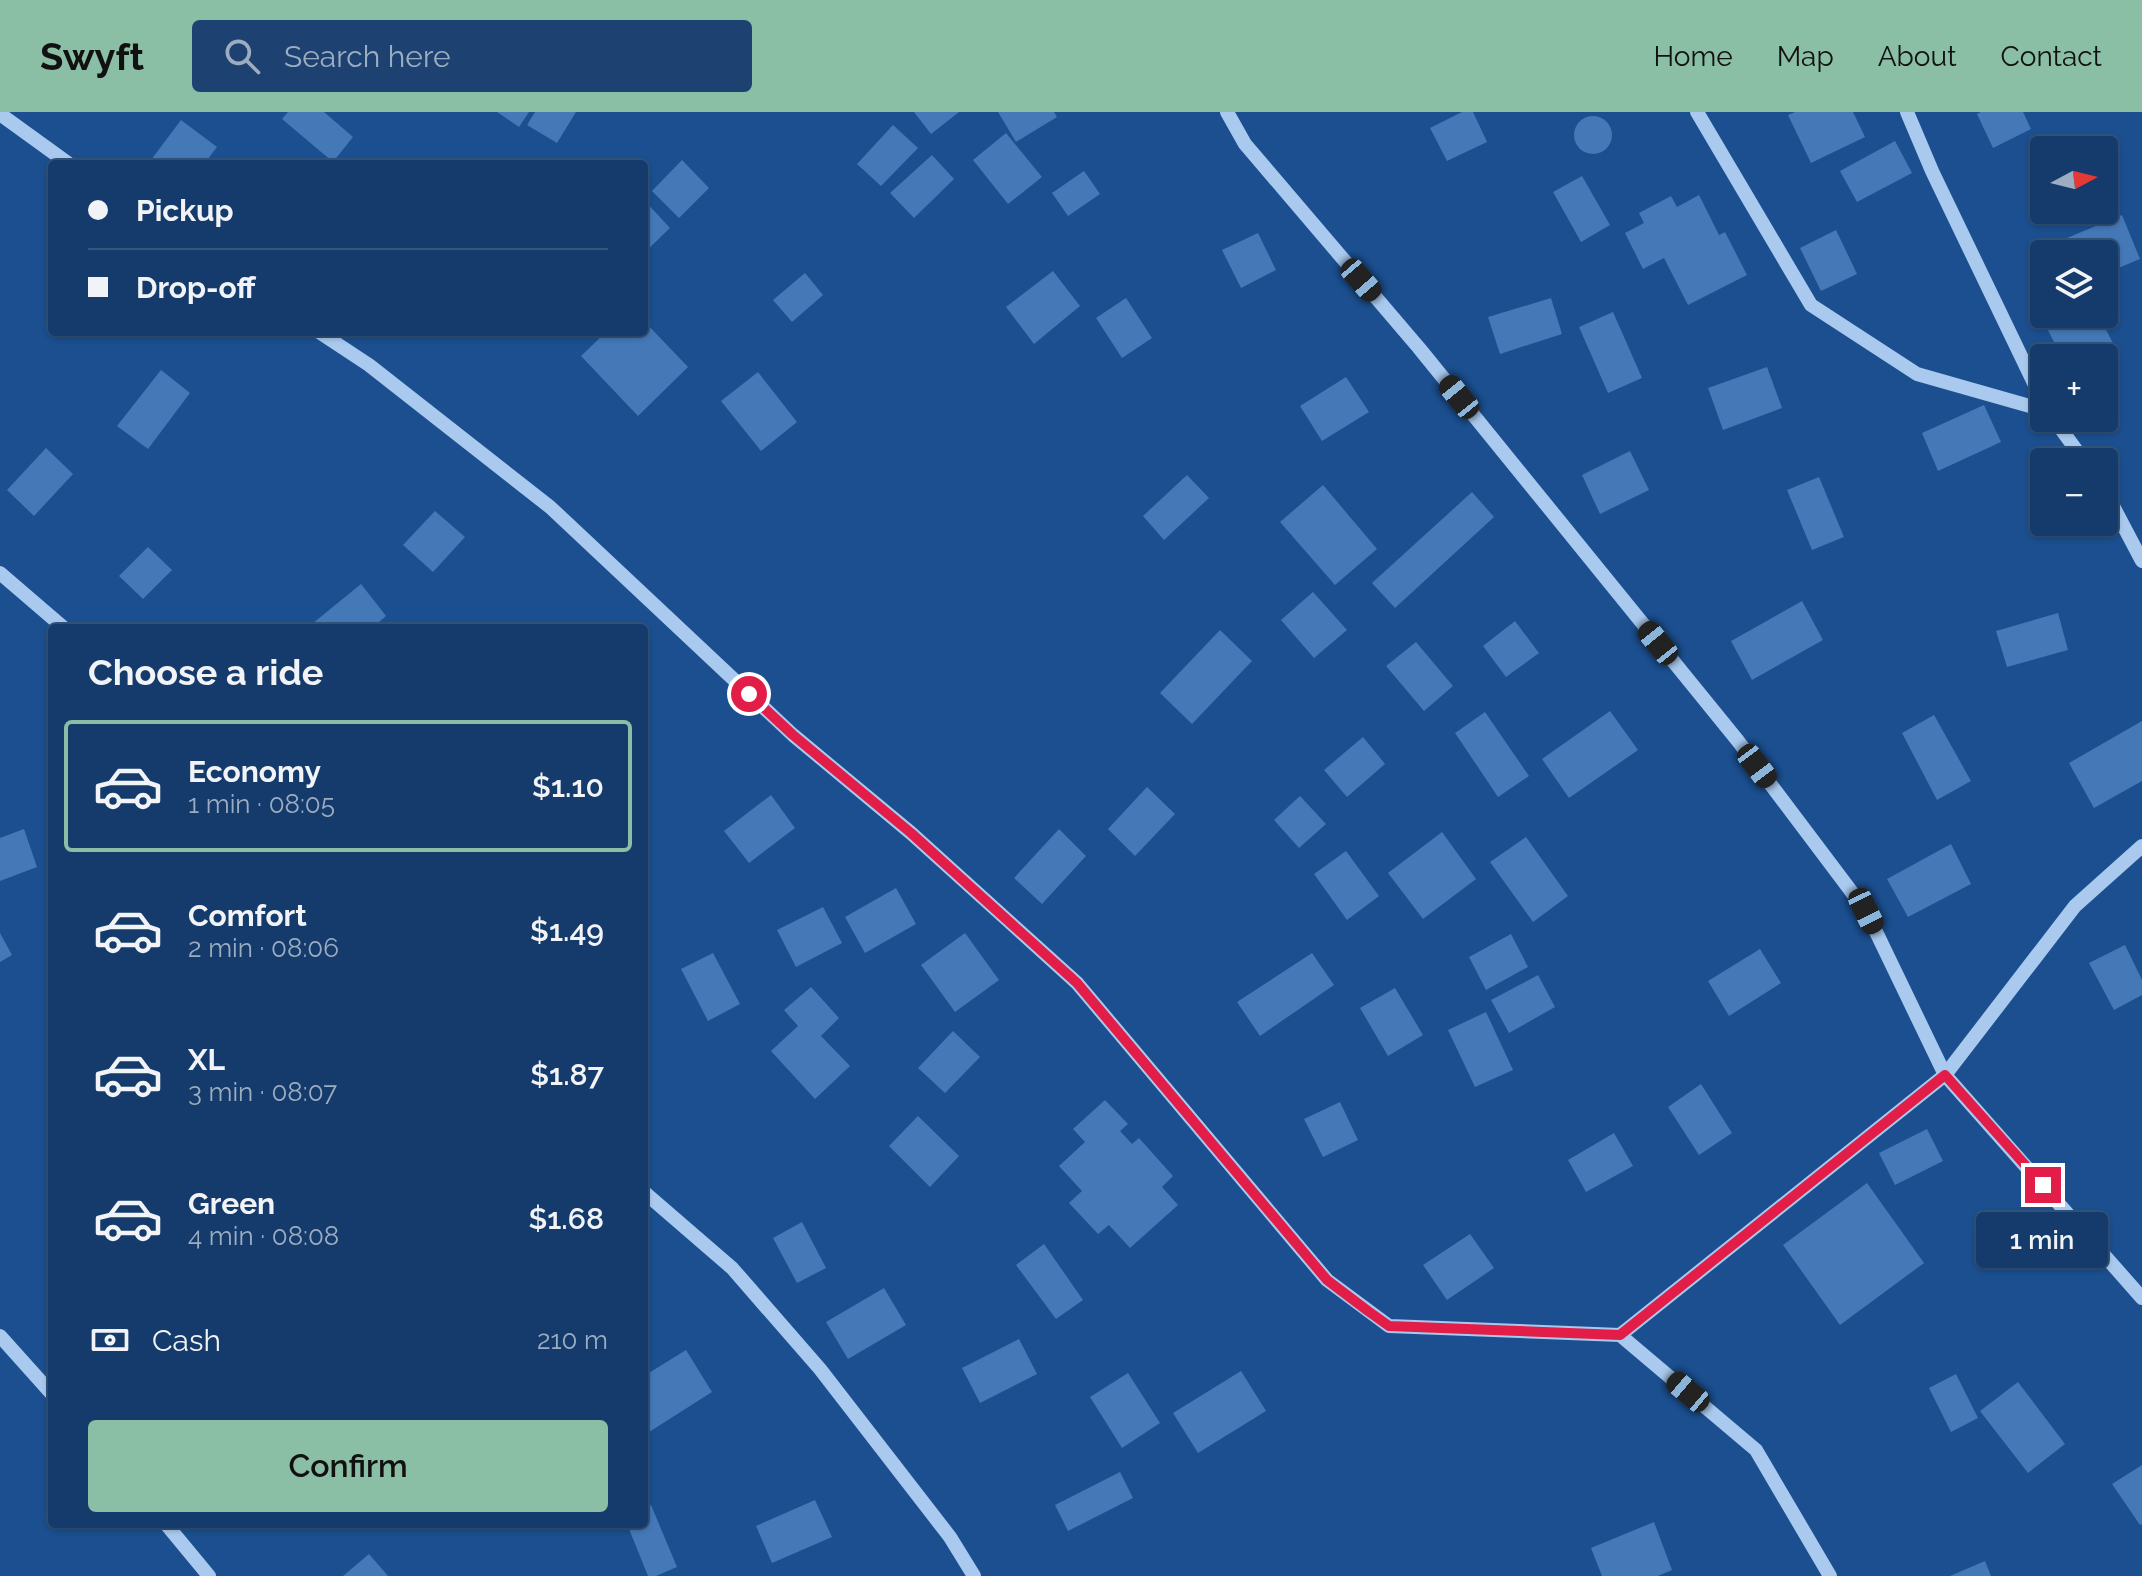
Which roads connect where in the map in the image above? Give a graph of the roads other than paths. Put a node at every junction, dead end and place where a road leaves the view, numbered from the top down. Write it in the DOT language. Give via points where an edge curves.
graph roads {
  1 [pos="1227,112"];
  2 [pos="1697,112"];
  3 [pos="1907,112"];
  4 [pos="0,114"];
  5 [pos="63,160"];
  6 [pos="325,336"];
  7 [pos="2030,378"];
  8 [pos="2030,403"];
  9 [pos="2118,516"];
  10 [pos="2142,561"];
  11 [pos="0,573"];
  12 [pos="59,624"];
  13 [pos="2142,846"];
  14 [pos="1945,1075"];
  15 [pos="648,1195"];
  16 [pos="2142,1298"];
  17 [pos="1620,1335"];
  18 [pos="0,1336"];
  19 [pos="48,1390"];
  20 [pos="169,1528"];
  21 [pos="209,1576"];
  22 [pos="974,1576"];
  23 [pos="1830,1576"];
  1 -- 14 [label="street" via="1245,144 1419,348 1738,741 1866,911"];
  2 -- 8 [label="street" via="1811,305 1917,374"];
  3 -- 7 [label="street"];
  4 -- 5 [label="street"];
  6 -- 17 [label="street" via="550,507 793,735 1077,983 1327,1280 1389,1326"];
  9 -- 10 [label="street"];
  11 -- 12 [label="street"];
  13 -- 14 [label="street" via="2075,906"];
  14 -- 16 [label="street"];
  14 -- 17 [label="street"];
  15 -- 22 [label="street" via="732,1268 820,1369 950,1537"];
  17 -- 23 [label="street" via="1756,1450"];
  18 -- 19 [label="street"];
  20 -- 21 [label="street"];
}
